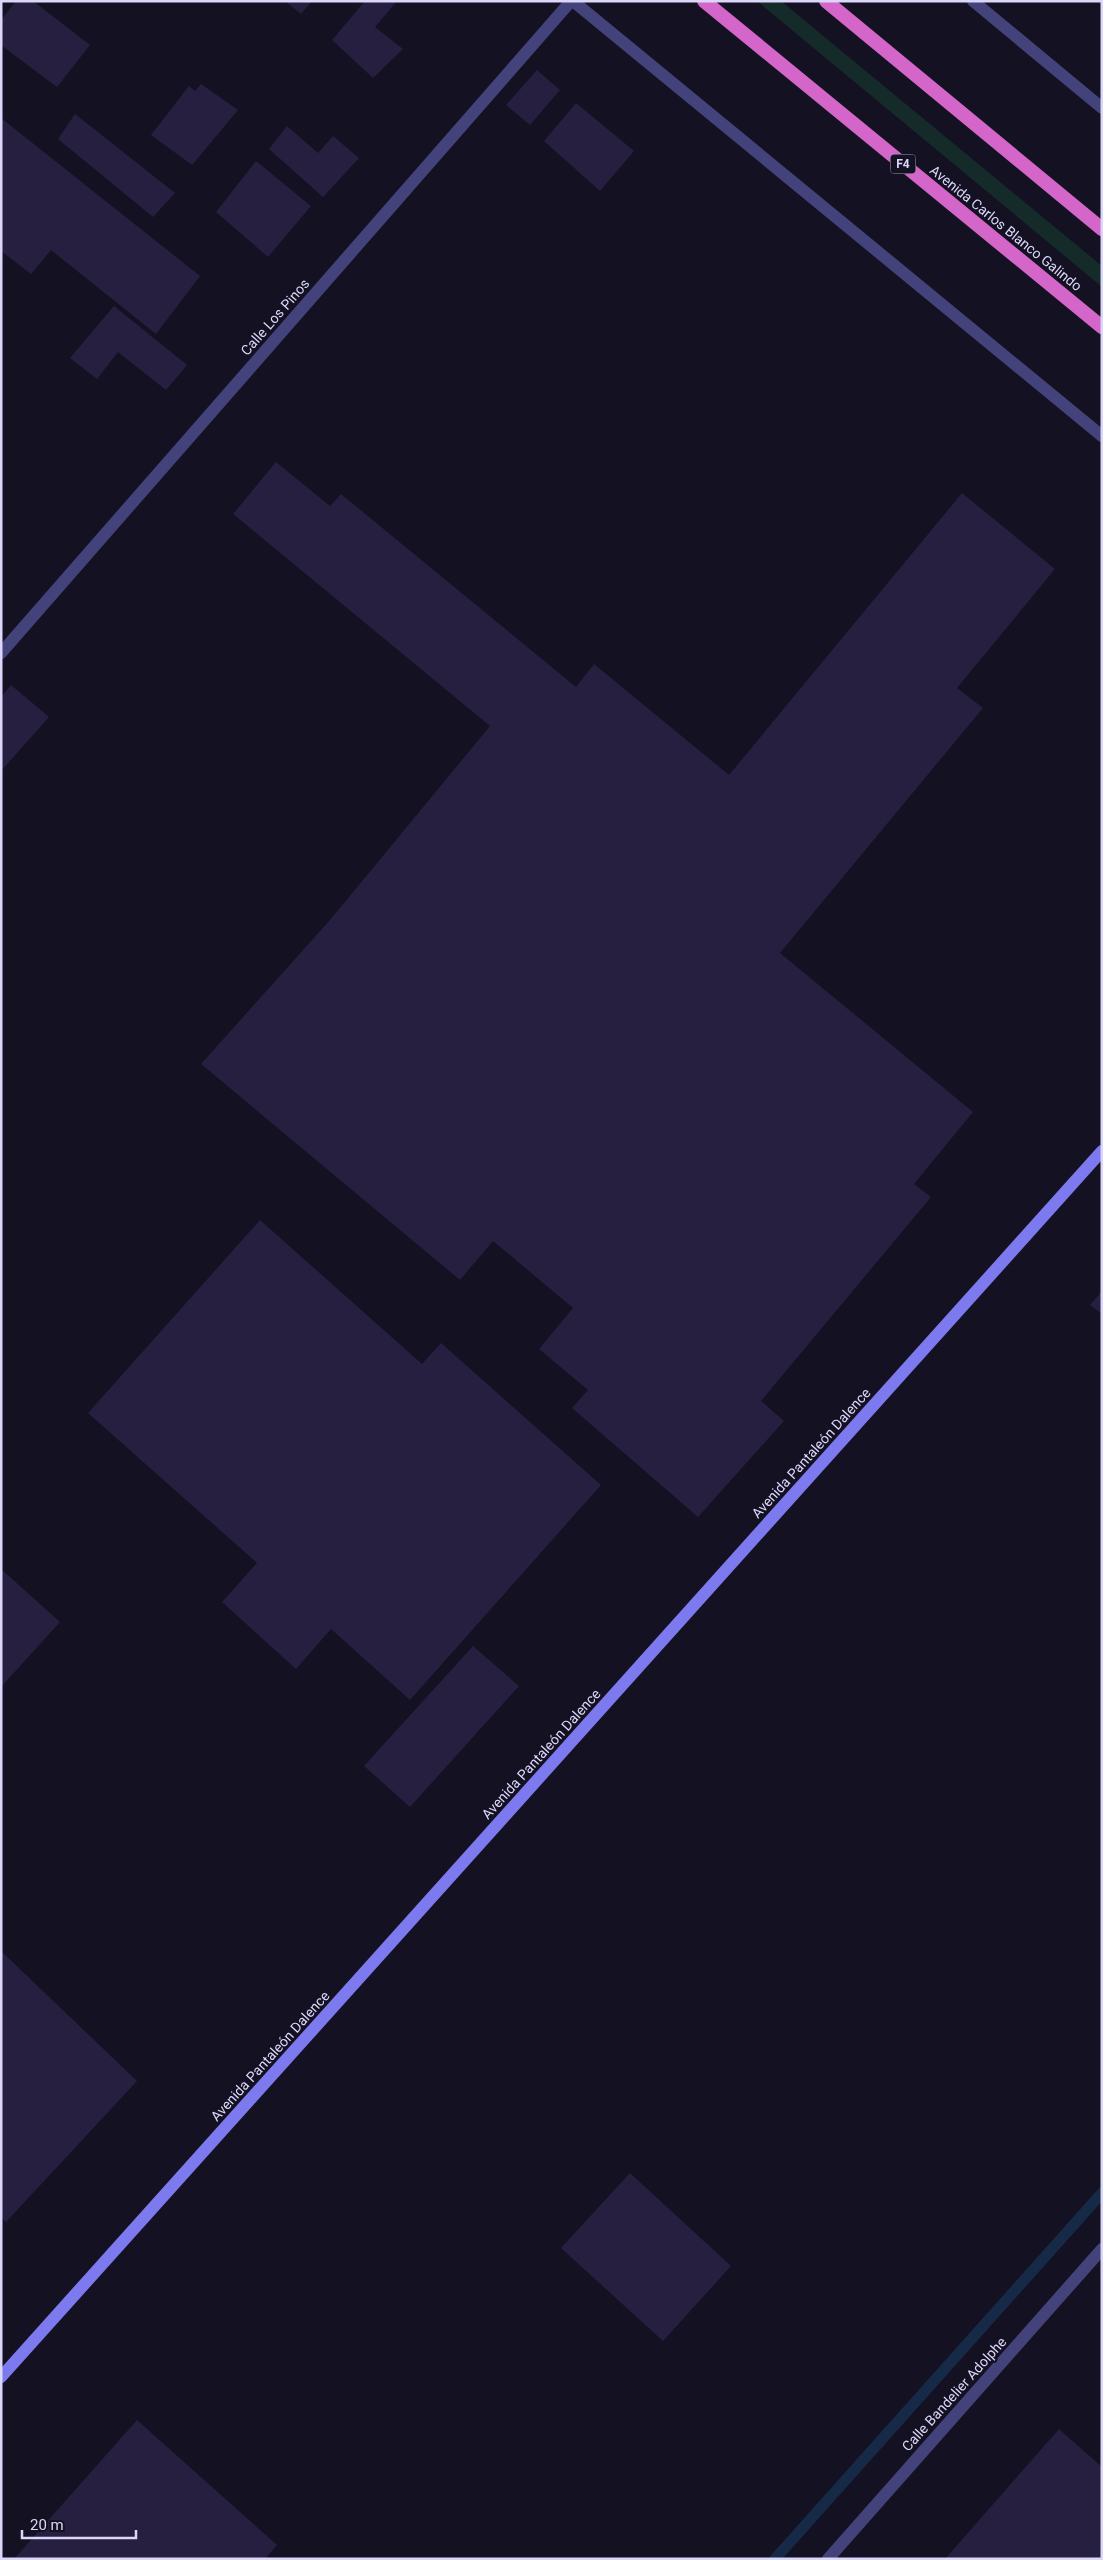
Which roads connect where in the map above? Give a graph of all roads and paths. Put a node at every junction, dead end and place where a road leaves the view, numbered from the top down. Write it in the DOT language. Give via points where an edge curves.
graph roads {
  1 [pos="572,1"];
  2 [pos="704,1"];
  3 [pos="826,1"];
  4 [pos="973,1"];
  5 [pos="1102,108"];
  6 [pos="1102,229"];
  7 [pos="1102,327"];
  8 [pos="1102,436"];
  9 [pos="1,653"];
  10 [pos="1102,1151"];
  11 [pos="1102,2250"];
  12 [pos="1,2378"];
  13 [pos="828,2559"];
  1 -- 8 [label="street"];
  1 -- 9 [label="street, Calle Los Pinos"];
  2 -- 7 [label="highway, Avenida Carlos Blanco Galindo / F4"];
  3 -- 6 [label="highway"];
  4 -- 5 [label="street"];
  10 -- 12 [label="main road, Avenida Pantaleón Dalence"];
  11 -- 13 [label="street, Calle Bandelier Adolphe"];
}
